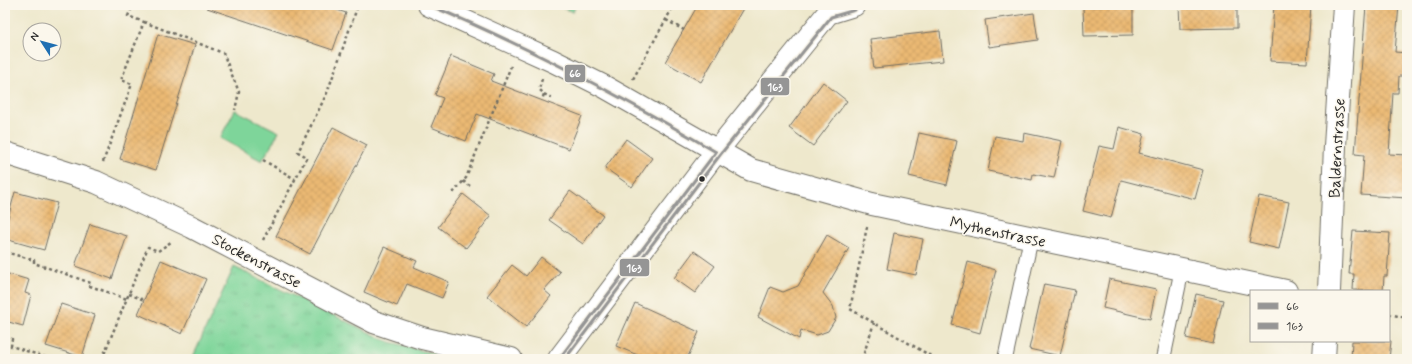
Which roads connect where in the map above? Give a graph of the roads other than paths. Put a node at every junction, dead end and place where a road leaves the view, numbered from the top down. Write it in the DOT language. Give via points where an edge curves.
graph roads {
  1 [pos="429,5"];
  2 [pos="854,5"];
  3 [pos="1344,5"];
  4 [pos="824,9"];
  5 [pos="716,152"];
  6 [pos="5,153"];
  7 [pos="1031,238"];
  8 [pos="1182,269"];
  9 [pos="1281,290"];
  10 [pos="1329,290"];
  11 [pos="1325,342"];
  12 [pos="511,359"];
  13 [pos="559,359"];
  14 [pos="1006,359"];
  15 [pos="1163,359"];
  16 [pos="1324,359"];
  1 -- 5 [label="street, Mythenstrasse" via="605,87"];
  2 -- 4 [label="street"];
  3 -- 10 [label="street, Baldernstrasse"];
  4 -- 5 [label="street"];
  5 -- 7 [label="street, Mythenstrasse" via="751,170 872,204"];
  5 -- 13 [label="street"];
  6 -- 12 [label="street, Stockenstrasse" via="96,182 192,227 374,322 422,338"];
  7 -- 8 [label="street, Mythenstrasse"];
  7 -- 14 [label="lane"];
  8 -- 9 [label="street, Mythenstrasse"];
  8 -- 15 [label="lane"];
  11 -- 16 [label="street"];
}
